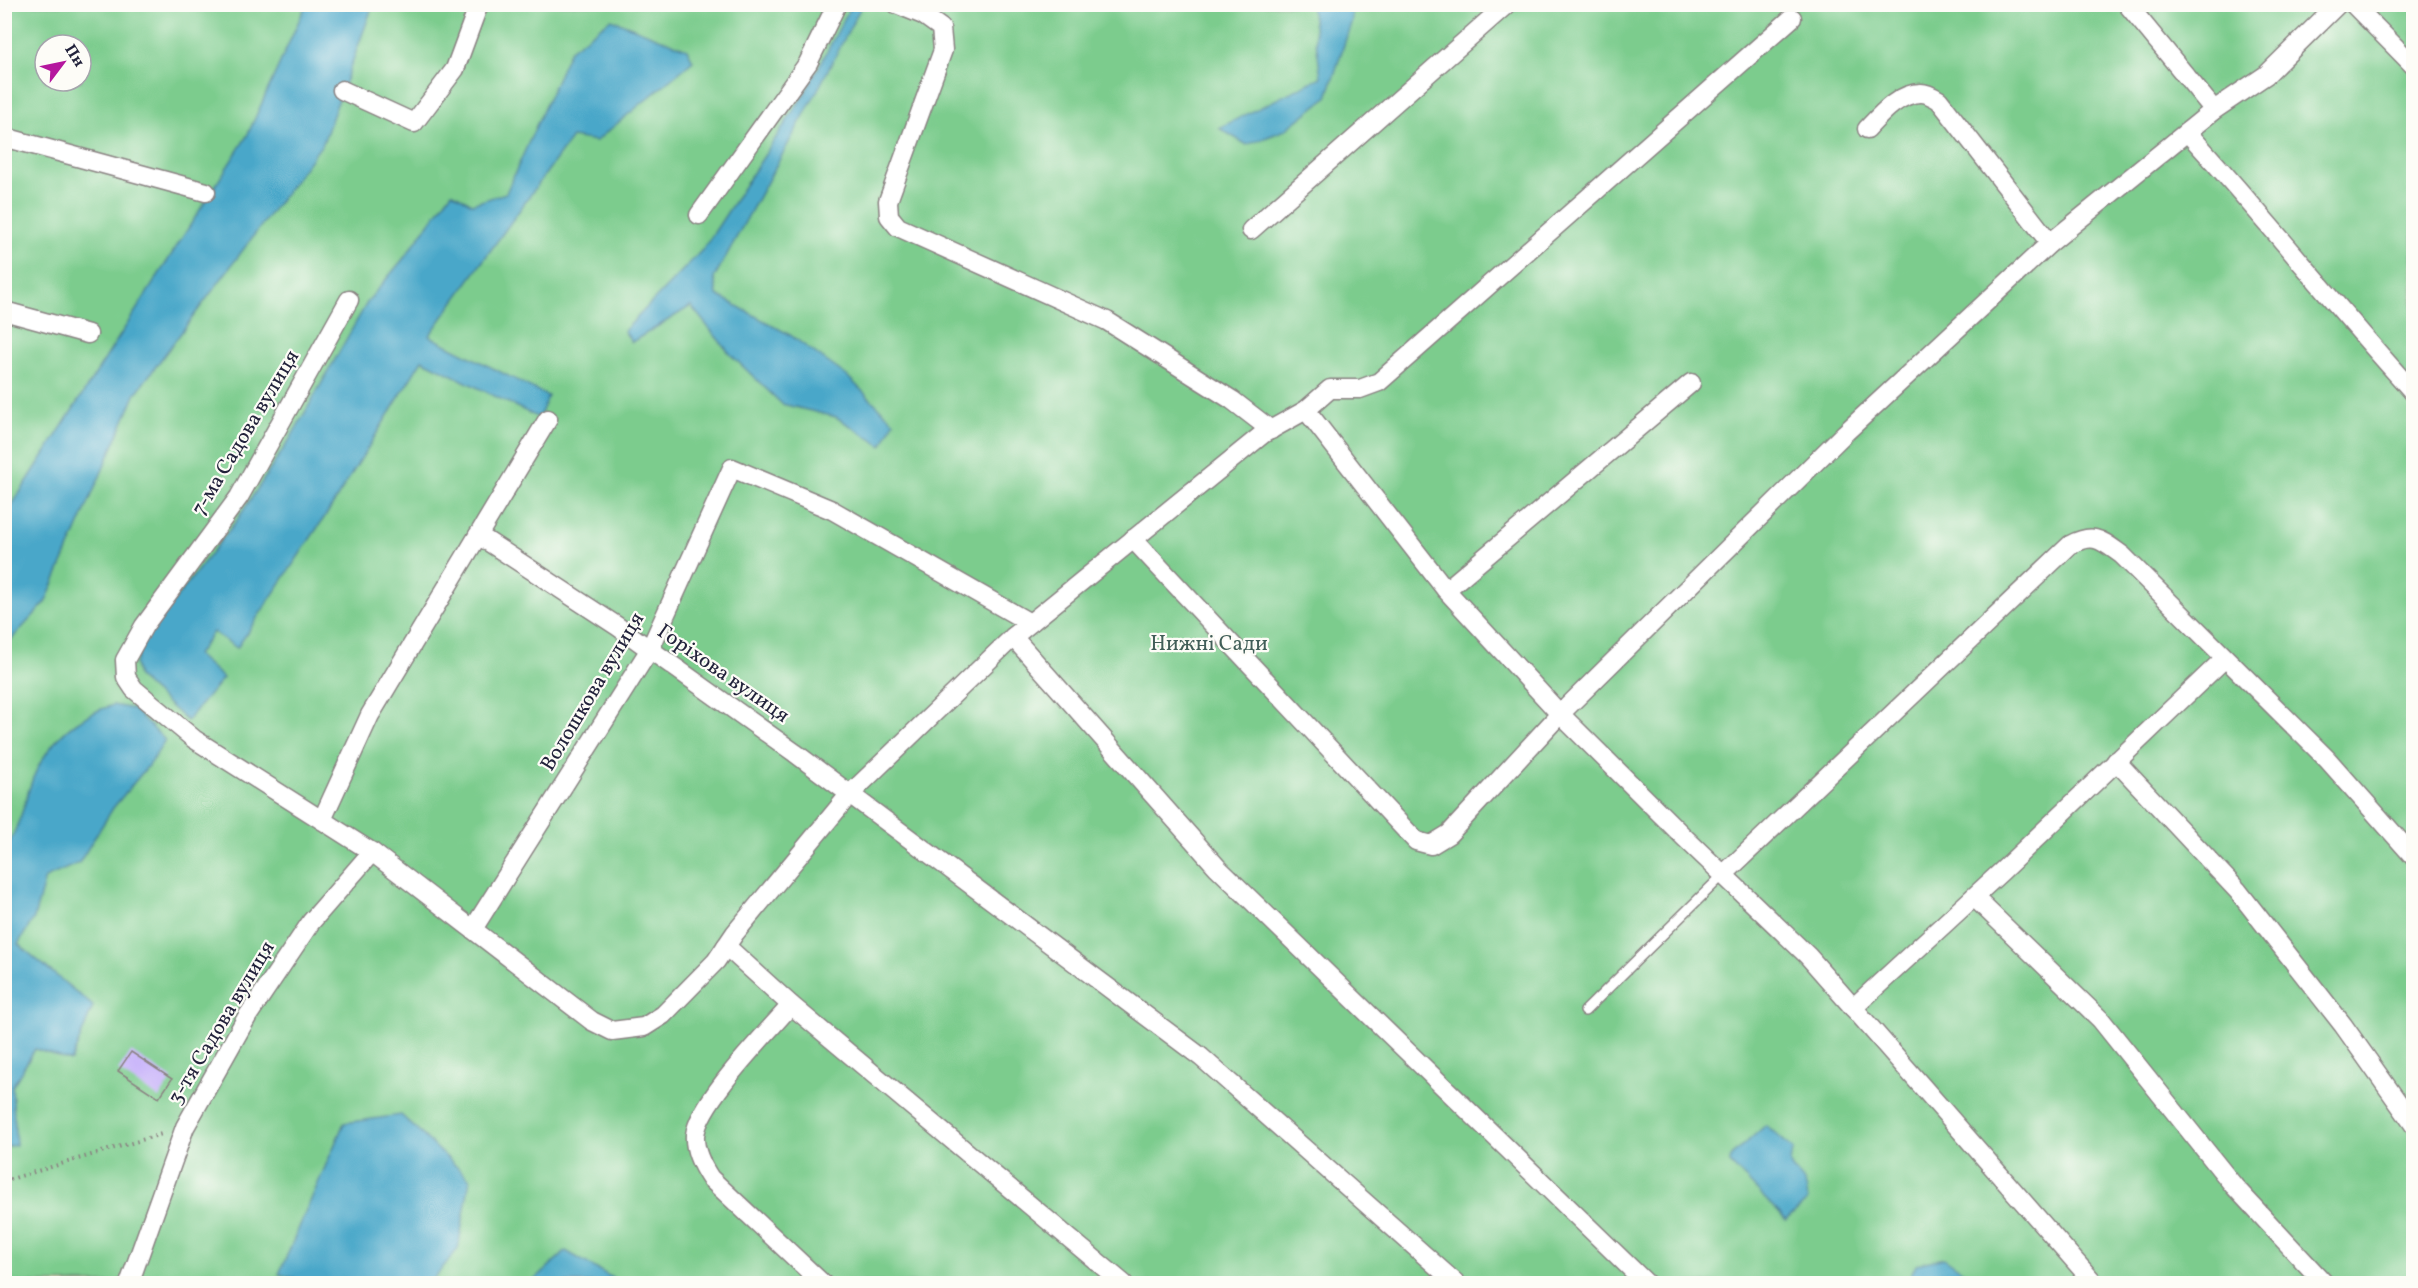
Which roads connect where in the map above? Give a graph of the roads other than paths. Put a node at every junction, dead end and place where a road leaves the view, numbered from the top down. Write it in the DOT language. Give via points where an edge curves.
graph roads {
  1 [pos="479,4"];
  2 [pos="837,4"];
  3 [pos="896,4"];
  4 [pos="1507,4"];
  5 [pos="2127,4"];
  6 [pos="2338,4"];
  7 [pos="2354,4"];
  8 [pos="1792,18"];
  9 [pos="2414,66"];
  10 [pos="342,90"];
  11 [pos="2214,110"];
  12 [pos="1867,129"];
  13 [pos="2187,132"];
  14 [pos="4,136"];
  15 [pos="206,192"];
  16 [pos="699,215"];
  17 [pos="1251,230"];
  18 [pos="2050,243"];
  19 [pos="349,300"];
  20 [pos="4,311"];
  21 [pos="88,334"];
  22 [pos="1691,383"];
  23 [pos="2414,393"];
  24 [pos="1306,410"];
  25 [pos="548,419"];
  26 [pos="1271,430"];
  27 [pos="478,535"];
  28 [pos="1133,539"];
  29 [pos="1446,590"];
  30 [pos="1030,623"];
  31 [pos="1013,637"];
  32 [pos="650,649"];
  33 [pos="2225,658"];
  34 [pos="1560,714"];
  35 [pos="2116,761"];
  36 [pos="849,795"];
  37 [pos="322,820"];
  38 [pos="372,852"];
  39 [pos="2414,857"];
  40 [pos="1724,875"];
  41 [pos="1974,897"];
  42 [pos="473,929"];
  43 [pos="726,946"];
  44 [pos="791,1005"];
  45 [pos="1853,1008"];
  46 [pos="1586,1011"];
  47 [pos="2414,1125"];
  48 [pos="129,1284"];
  49 [pos="823,1284"];
  50 [pos="1124,1284"];
  51 [pos="1457,1284"];
  52 [pos="1647,1284"];
  53 [pos="2095,1284"];
  54 [pos="2325,1284"];
  1 -- 10 [label="street" via="455,69 414,123"];
  2 -- 16 [label="street" via="808,63"];
  3 -- 26 [label="street" via="941,28 943,50 888,201 889,216 898,227 1107,321 1232,400"];
  4 -- 17 [label="street"];
  5 -- 11 [label="street"];
  6 -- 11 [label="street" via="2266,75"];
  7 -- 9 [label="street"];
  8 -- 24 [label="street" via="1379,382 1360,389 1330,389"];
  11 -- 13 [label="street"];
  12 -- 18 [label="street" via="1886,109 1909,95 1924,92 1939,100"];
  13 -- 18 [label="street"];
  13 -- 23 [label="street"];
  14 -- 15 [label="street"];
  18 -- 34 [label="street" via="1845,433"];
  19 -- 37 [label="street, 7-ма Садова вулиця" via="239,497 144,626 125,660 126,677 134,689 194,739"];
  20 -- 21 [label="street"];
  22 -- 29 [label="street"];
  24 -- 26 [label="street"];
  24 -- 29 [label="street"];
  25 -- 27 [label="street"];
  26 -- 28 [label="street"];
  27 -- 32 [label="street, Горіхова вулиця"];
  27 -- 37 [label="street" via="370,715"];
  28 -- 30 [label="street"];
  28 -- 34 [label="street" via="1416,841 1431,844 1449,834"];
  29 -- 34 [label="street"];
  30 -- 31 [label="street"];
  30 -- 32 [label="street, Волошкова вулиця" via="832,510 732,468"];
  31 -- 36 [label="street"];
  31 -- 52 [label="street" via="1217,867"];
  32 -- 36 [label="street, Горіхова вулиця"];
  32 -- 42 [label="street, Волошкова вулиця"];
  33 -- 35 [label="street"];
  33 -- 39 [label="street" via="2327,759"];
  33 -- 40 [label="street" via="2122,555 2100,539 2081,539 2053,561"];
  34 -- 40 [label="street"];
  35 -- 41 [label="street"];
  35 -- 47 [label="street" via="2238,891 2343,1025"];
  36 -- 43 [label="street"];
  36 -- 51 [label="street, Горіхова вулиця" via="1201,1057"];
  37 -- 38 [label="street"];
  38 -- 42 [label="street"];
  38 -- 48 [label="street, 3-тя Садова вулиця" via="305,932 247,1017 186,1127"];
  40 -- 45 [label="street" via="1808,956"];
  40 -- 46 [label="lane"];
  41 -- 45 [label="street"];
  41 -- 54 [label="street" via="2101,1020 2234,1186"];
  42 -- 43 [label="street" via="592,1021 612,1031 644,1027 663,1015"];
  43 -- 44 [label="street"];
  44 -- 49 [label="street" via="704,1110 695,1135 699,1162 710,1178"];
  44 -- 50 [label="street"];
  45 -- 53 [label="street"];
}
